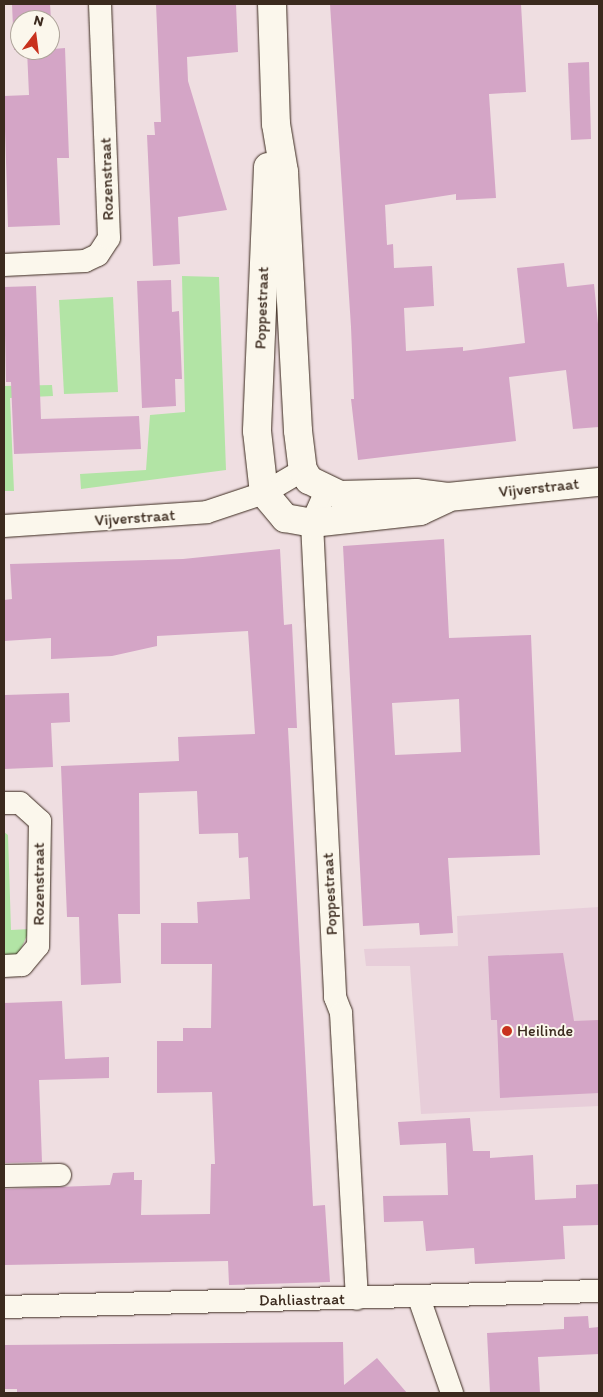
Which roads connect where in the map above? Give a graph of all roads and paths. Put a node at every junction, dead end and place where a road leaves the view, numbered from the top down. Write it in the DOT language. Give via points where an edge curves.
graph roads {
  1 [pos="100,4"];
  2 [pos="272,4"];
  3 [pos="276,124"];
  4 [pos="4,265"];
  5 [pos="303,470"];
  6 [pos="599,482"];
  7 [pos="326,490"];
  8 [pos="264,493"];
  9 [pos="448,497"];
  10 [pos="312,524"];
  11 [pos="4,526"];
  12 [pos="4,803"];
  13 [pos="4,966"];
  14 [pos="60,1175"];
  15 [pos="4,1176"];
  16 [pos="599,1291"];
  17 [pos="419,1298"];
  18 [pos="357,1299"];
  19 [pos="4,1307"];
  20 [pos="452,1393"];
  1 -- 4 [label="street, Rozenstraat" via="109,238 98,256 85,261"];
  2 -- 3 [label="street, Poppestraat"];
  3 -- 5 [label="street, Poppestraat" via="284,172 290,334"];
  3 -- 8 [label="street, Poppestraat" via="267,172 257,432"];
  5 -- 7 [label="street, Vijverstraat" via="309,480"];
  5 -- 8 [label="street, Vijverstraat"];
  6 -- 9 [label="street, Vijverstraat"];
  7 -- 9 [label="street, Vijverstraat" via="340,495 416,493"];
  7 -- 10 [label="street, Poppestraat"];
  8 -- 10 [label="street, Vijverstraat" via="285,518"];
  8 -- 11 [label="street, Vijverstraat" via="207,512"];
  9 -- 10 [label="street, Vijverstraat" via="420,511"];
  10 -- 18 [label="street, Poppestraat" via="335,997 341,1013"];
  12 -- 13 [label="street, Rozenstraat" via="20,803 40,821 38,946 22,965"];
  14 -- 15 [label="street"];
  16 -- 17 [label="street, Dahliastraat"];
  17 -- 18 [label="street, Dahliastraat"];
  17 -- 20 [label="street"];
  18 -- 19 [label="street, Dahliastraat"];
}
